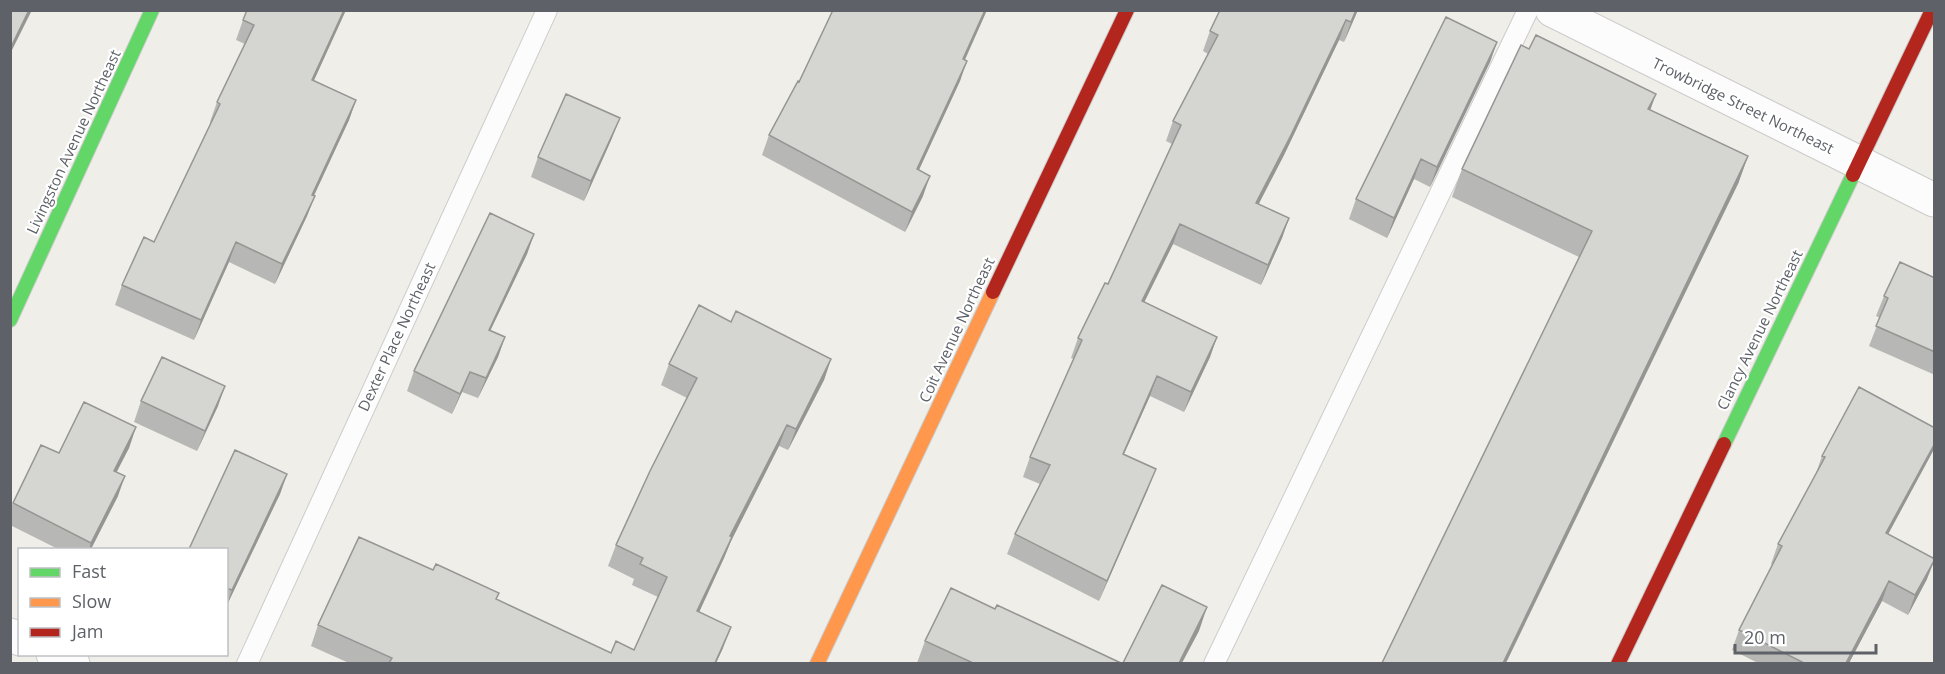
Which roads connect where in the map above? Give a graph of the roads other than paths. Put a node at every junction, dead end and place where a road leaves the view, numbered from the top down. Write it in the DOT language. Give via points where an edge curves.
graph roads {
  1 [pos="152,10"];
  2 [pos="547,10"];
  3 [pos="1127,10"];
  4 [pos="1528,10"];
  5 [pos="1552,10"];
  6 [pos="1932,10"];
  7 [pos="1859,164"];
  8 [pos="1935,200"];
  9 [pos="10,320"];
  10 [pos="57,656"];
  11 [pos="73,663"];
  12 [pos="247,663"];
  13 [pos="818,663"];
  14 [pos="1214,663"];
  15 [pos="1618,663"];
  1 -- 9 [label="street, Livingston Avenue Northeast"];
  2 -- 12 [label="lane, Dexter Place Northeast"];
  3 -- 13 [label="street, Coit Avenue Northeast"];
  4 -- 14 [label="lane"];
  5 -- 7 [label="street, Trowbridge Street Northeast"];
  6 -- 7 [label="street, Clancy Avenue Northeast"];
  7 -- 8 [label="street, Trowbridge Street Northeast"];
  7 -- 15 [label="street, Clancy Avenue Northeast"];
  10 -- 11 [label="street"];
}
